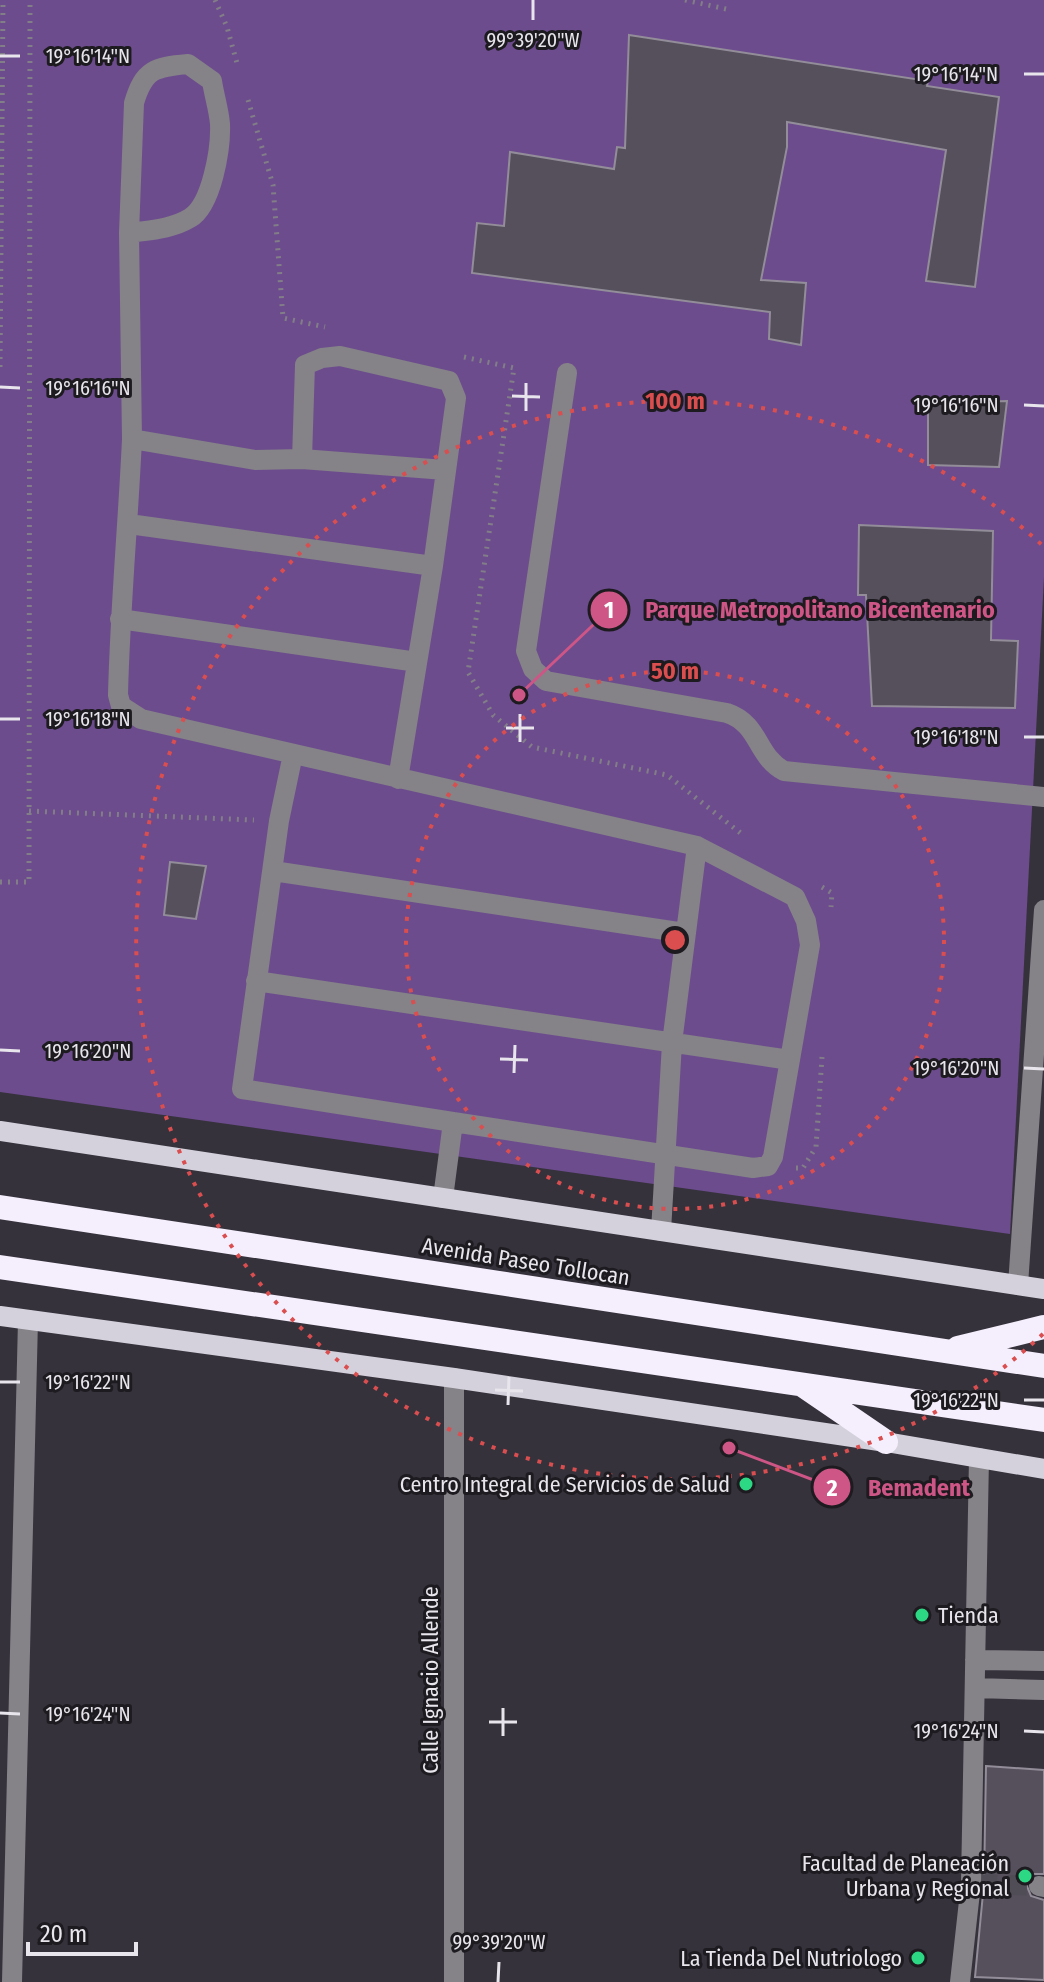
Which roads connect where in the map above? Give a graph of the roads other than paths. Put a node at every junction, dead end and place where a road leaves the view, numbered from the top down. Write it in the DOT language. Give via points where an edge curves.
graph roads {
  1 [pos="129,233"];
  2 [pos="567,373"];
  3 [pos="132,439"];
  4 [pos="302,459"];
  5 [pos="445,470"];
  6 [pos="129,524"];
  7 [pos="433,566"];
  8 [pos="120,619"];
  9 [pos="417,662"];
  10 [pos="293,754"];
  11 [pos="398,779"];
  12 [pos="1044,797"];
  13 [pos="697,846"];
  14 [pos="273,871"];
  15 [pos="1044,910"];
  16 [pos="685,933"];
  17 [pos="256,981"];
  18 [pos="672,1043"];
  19 [pos="790,1060"];
  20 [pos="453,1122"];
  21 [pos="0,1131"];
  22 [pos="667,1155"];
  23 [pos="443,1198"];
  24 [pos="0,1207"];
  25 [pos="661,1231"];
  26 [pos="0,1267"];
  27 [pos="1018,1285"];
  28 [pos="1044,1289"];
  29 [pos="0,1316"];
  30 [pos="28,1320"];
  31 [pos="1044,1327"];
  32 [pos="948,1350"];
  33 [pos="1044,1366"];
  34 [pos="454,1378"];
  35 [pos="799,1382"];
  36 [pos="1044,1420"];
  37 [pos="886,1442"];
  38 [pos="979,1458"];
  39 [pos="1044,1469"];
  40 [pos="975,1660"];
  41 [pos="1044,1661"];
  42 [pos="975,1688"];
  43 [pos="1044,1690"];
  44 [pos="12,1982"];
  45 [pos="454,1982"];
  46 [pos="960,1982"];
  1 -- 1 [label="street" via="134,103 140,84 157,67 188,64 212,81 220,123 218,159 207,195 193,217 167,228"];
  1 -- 3 [label="street"];
  2 -- 12 [label="street" via="526,651 537,675 546,681 739,717 771,764 784,771"];
  3 -- 4 [label="street" via="255,460"];
  3 -- 6 [label="street"];
  4 -- 5 [label="street"];
  4 -- 5 [label="street" via="305,365 340,356 449,381 456,398"];
  5 -- 7 [label="street"];
  6 -- 7 [label="street"];
  6 -- 8 [label="street"];
  7 -- 9 [label="street"];
  8 -- 9 [label="street"];
  8 -- 10 [label="street" via="118,695 130,714"];
  9 -- 11 [label="street"];
  10 -- 11 [label="street"];
  10 -- 14 [label="street"];
  11 -- 13 [label="street"];
  13 -- 16 [label="street"];
  13 -- 19 [label="street" via="795,897 806,921 810,945"];
  14 -- 16 [label="street"];
  14 -- 17 [label="street"];
  15 -- 27 [label="street"];
  16 -- 18 [label="street"];
  17 -- 18 [label="street"];
  17 -- 20 [label="street" via="242,1089"];
  18 -- 19 [label="street"];
  18 -- 22 [label="street"];
  19 -- 22 [label="street" via="768,1166"];
  20 -- 22 [label="street"];
  20 -- 23 [label="street"];
  21 -- 23 [label="main road"];
  22 -- 25 [label="street"];
  23 -- 25 [label="main road"];
  24 -- 32 [label="highway, Avenida Paseo Tollocan"];
  25 -- 27 [label="main road"];
  26 -- 35 [label="highway"];
  27 -- 28 [label="main road"];
  29 -- 30 [label="main road"];
  30 -- 34 [label="main road"];
  30 -- 44 [label="street"];
  31 -- 32 [label="highway"];
  32 -- 33 [label="highway, Avenida Paseo Tollocan"];
  34 -- 37 [label="main road"];
  34 -- 45 [label="street, Calle Ignacio Allende"];
  35 -- 36 [label="highway"];
  35 -- 37 [label="highway"];
  37 -- 38 [label="main road"];
  38 -- 39 [label="main road"];
  38 -- 40 [label="street"];
  40 -- 41 [label="street"];
  40 -- 42 [label="street"];
  42 -- 43 [label="street"];
  42 -- 46 [label="street" via="974,1884"];
}
